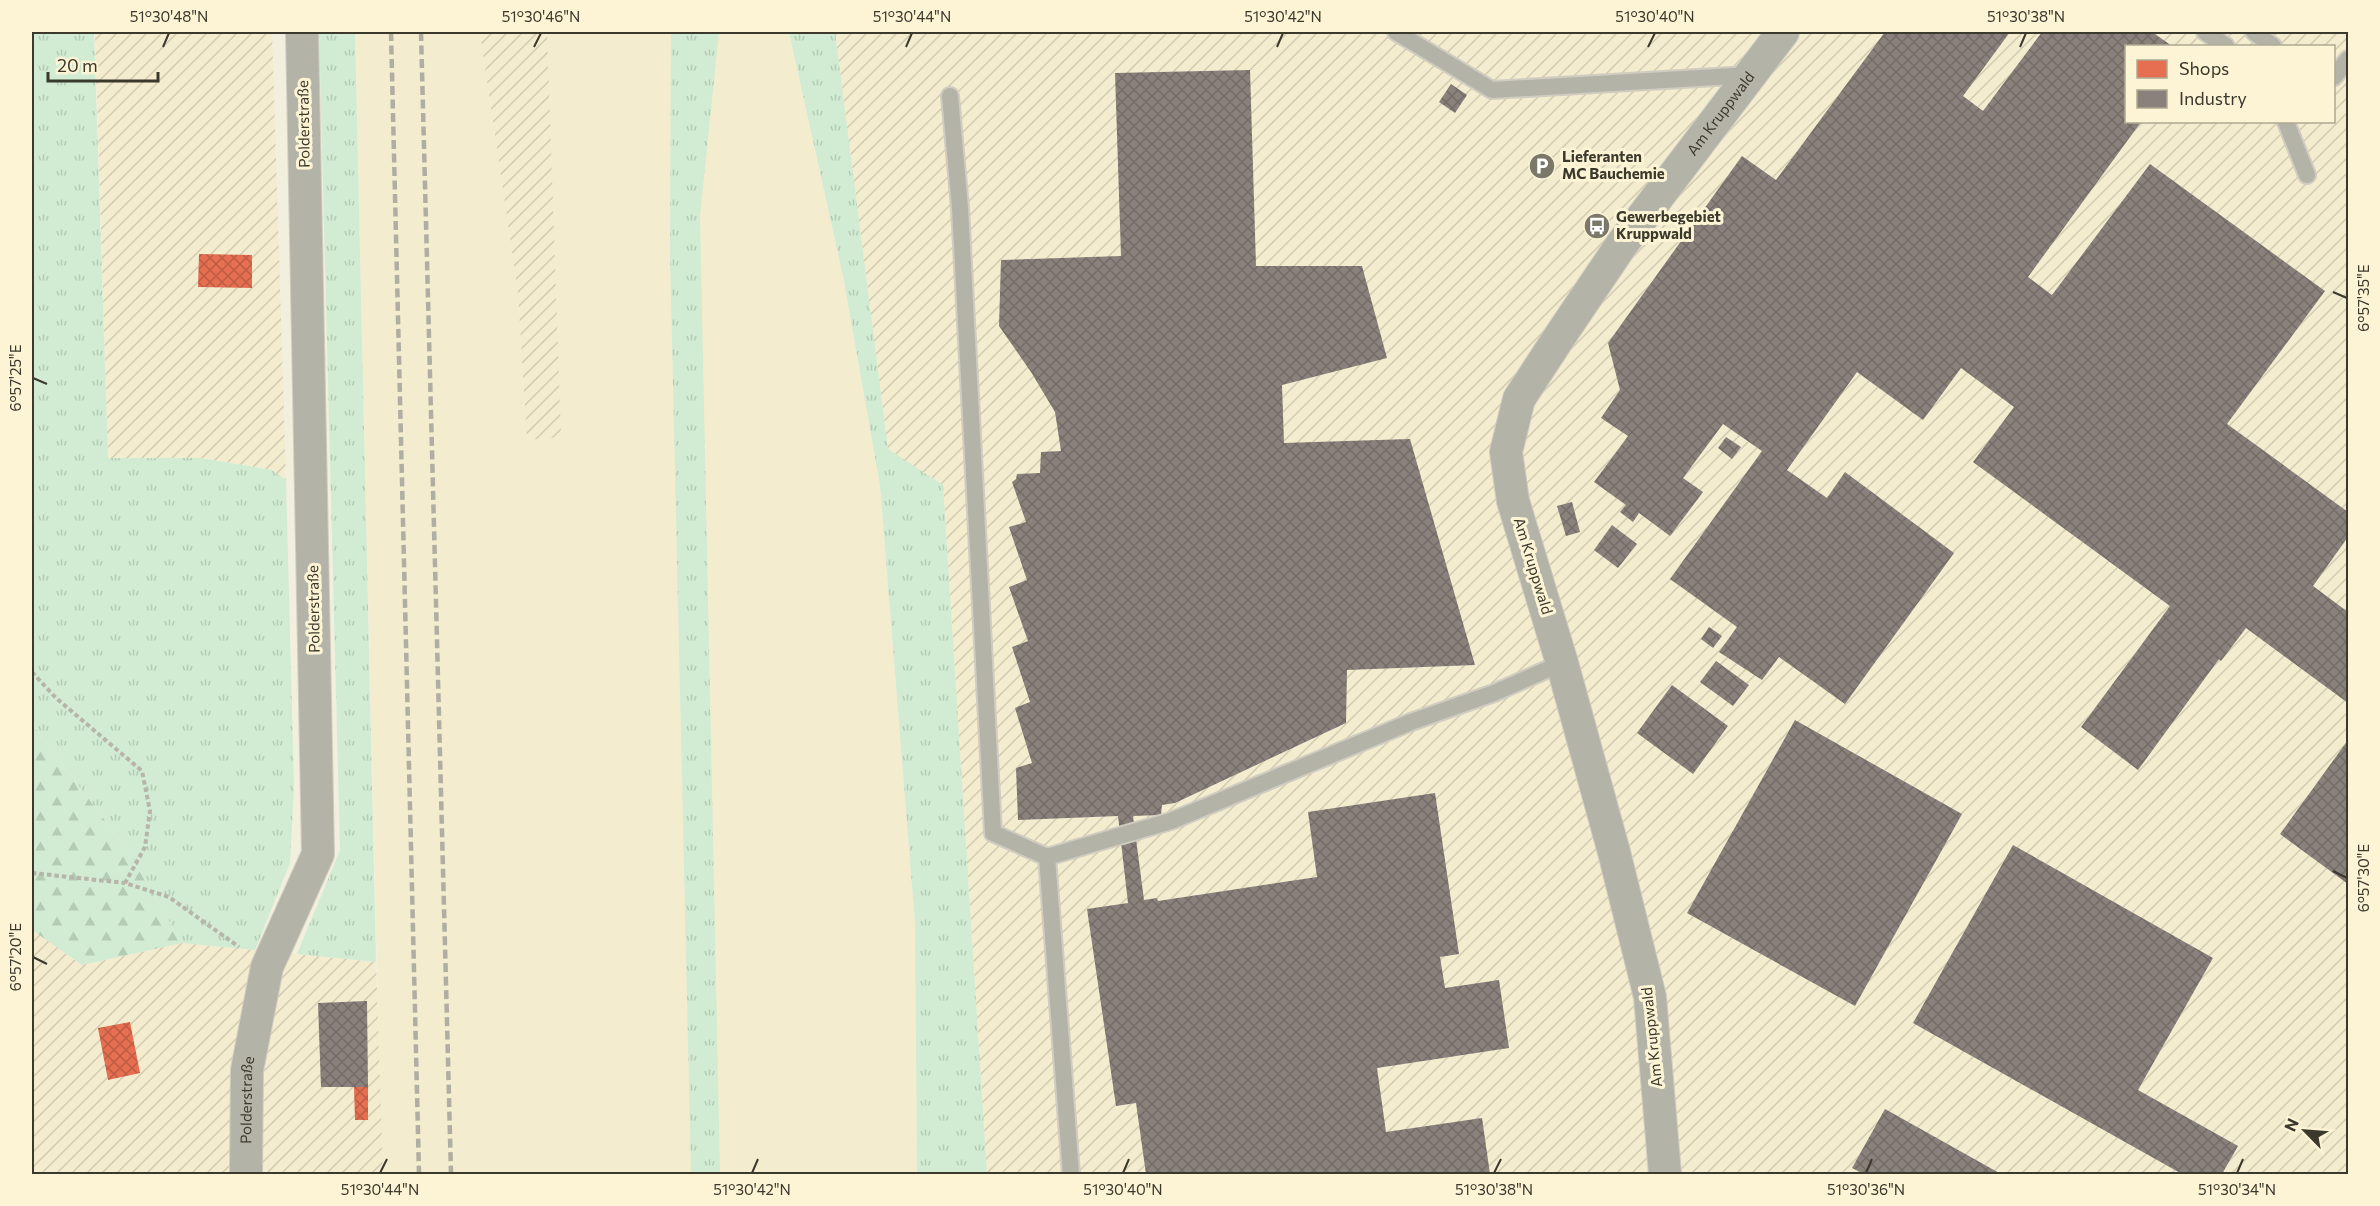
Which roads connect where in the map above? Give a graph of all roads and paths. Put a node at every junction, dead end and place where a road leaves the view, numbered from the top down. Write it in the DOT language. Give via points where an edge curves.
graph roads {
  1 [pos="302,32"];
  2 [pos="1396,32"];
  3 [pos="1783,32"];
  4 [pos="2205,32"];
  5 [pos="2254,32"];
  6 [pos="2224,45"];
  7 [pos="2272,45"];
  8 [pos="2349,59"];
  9 [pos="1750,75"];
  10 [pos="2335,76"];
  11 [pos="950,96"];
  12 [pos="2286,123"];
  13 [pos="2307,175"];
  14 [pos="1562,663"];
  15 [pos="32,672"];
  16 [pos="1047,857"];
  17 [pos="32,873"];
  18 [pos="125,883"];
  19 [pos="267,967"];
  20 [pos="246,1174"];
  21 [pos="1071,1174"];
  22 [pos="1665,1174"];
  1 -- 19 [label="street, Polderstraße" via="318,854"];
  2 -- 9 [label="lane" via="1492,90"];
  3 -- 9 [label="street, Am Kruppwald"];
  4 -- 6 [label="lane"];
  5 -- 7 [label="lane"];
  8 -- 10 [label="lane"];
  9 -- 14 [label="street, Am Kruppwald" via="1622,244 1520,399 1506,452 1513,501"];
  11 -- 16 [label="lane" via="961,220 993,833"];
  12 -- 13 [label="lane"];
  14 -- 16 [label="lane" via="1171,821"];
  14 -- 22 [label="street, Am Kruppwald" via="1650,997"];
  15 -- 18 [label="path" via="56,698 142,771 150,811 145,847"];
  16 -- 21 [label="lane"];
  17 -- 18 [label="path"];
  18 -- 19 [label="path" via="170,897"];
  19 -- 20 [label="street, Polderstraße" via="247,1070"];
}
